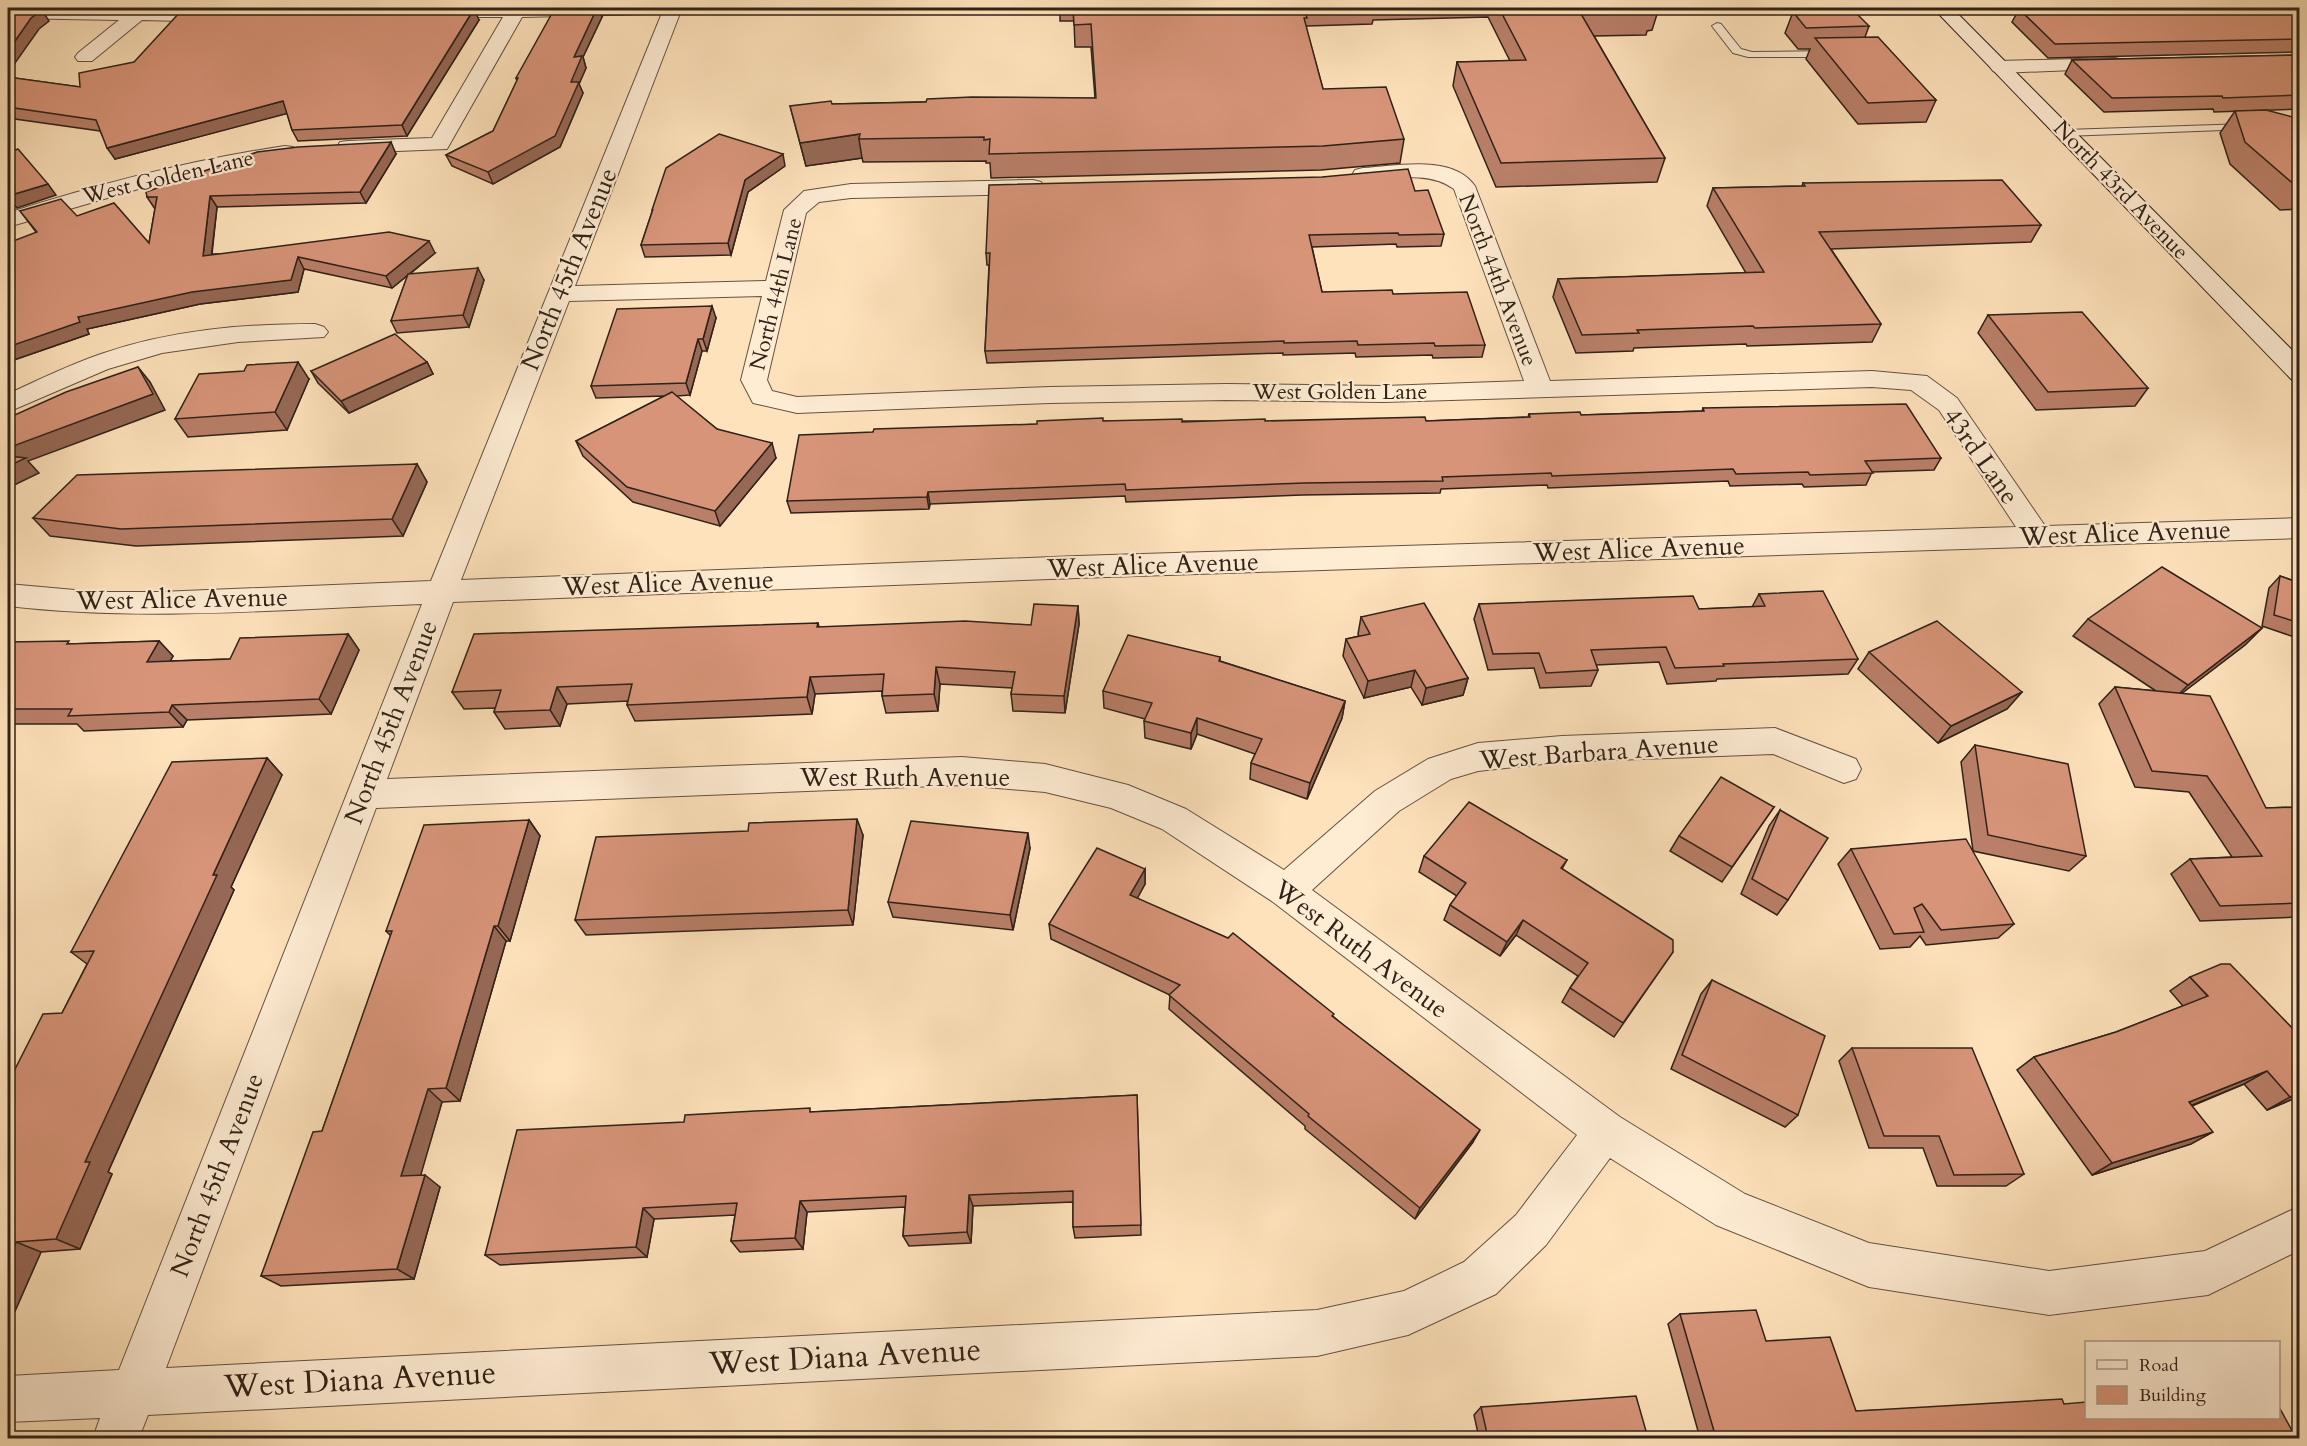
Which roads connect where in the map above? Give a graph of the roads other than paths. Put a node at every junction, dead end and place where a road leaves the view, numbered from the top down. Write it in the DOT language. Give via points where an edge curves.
graph roads {
  1 [pos="649,8"];
  2 [pos="673,8"];
  3 [pos="1942,8"];
  4 [pos="516,11"];
  5 [pos="8,12"];
  6 [pos="338,12"];
  7 [pos="410,13"];
  8 [pos="138,14"];
  9 [pos="242,16"];
  10 [pos="308,16"];
  11 [pos="1717,26"];
  12 [pos="1848,54"];
  13 [pos="85,57"];
  14 [pos="2139,63"];
  15 [pos="2000,67"];
  16 [pos="2253,127"];
  17 [pos="2065,133"];
  18 [pos="326,148"];
  19 [pos="303,149"];
  20 [pos="1343,177"];
  21 [pos="1050,186"];
  22 [pos="8,220"];
  23 [pos="778,288"];
  24 [pos="559,294"];
  25 [pos="315,332"];
  26 [pos="2300,373"];
  27 [pos="1918,382"];
  28 [pos="1540,390"];
  29 [pos="762,397"];
  30 [pos="8,404"];
  31 [pos="2300,528"];
  32 [pos="2037,536"];
  33 [pos="442,591"];
  34 [pos="8,595"];
  35 [pos="1844,769"];
  36 [pos="363,794"];
  37 [pos="1286,891"];
  38 [pos="1605,1131"];
  39 [pos="2300,1227"];
  40 [pos="134,1391"];
  41 [pos="8,1399"];
  42 [pos="116,1438"];
  1 -- 4 [label="street"];
  2 -- 24 [label="street, North 45th Avenue"];
  3 -- 15 [label="street, North 43rd Avenue"];
  4 -- 7 [label="street"];
  4 -- 18 [label="street" via="439,144"];
  5 -- 8 [label="street"];
  6 -- 10 [label="street"];
  8 -- 9 [label="street"];
  8 -- 13 [label="street"];
  11 -- 12 [label="lane" via="1737,51 1752,55"];
  14 -- 15 [label="street"];
  15 -- 17 [label="street, North 43rd Avenue"];
  16 -- 17 [label="lane"];
  17 -- 26 [label="street, North 43rd Avenue"];
  19 -- 22 [label="street, West Golden Lane" via="226,160 125,183"];
  20 -- 28 [label="street, North 44th Avenue" via="1422,170 1449,175 1464,186"];
  21 -- 23 [label="street, North 44th Lane" via="851,191 812,196 795,210"];
  23 -- 24 [label="street"];
  23 -- 29 [label="street, North 44th Lane" via="754,380"];
  24 -- 33 [label="street, North 45th Avenue"];
  25 -- 30 [label="street" via="262,331 152,347 111,359"];
  27 -- 28 [label="street, West Golden Lane" via="1872,379"];
  27 -- 32 [label="street, 43rd Lane" via="1948,404"];
  28 -- 29 [label="street, West Golden Lane" via="1050,395 797,405"];
  31 -- 32 [label="street, West Alice Avenue"];
  32 -- 33 [label="street, West Alice Avenue"];
  33 -- 34 [label="street, West Alice Avenue" via="107,603"];
  33 -- 36 [label="street, North 45th Avenue"];
  35 -- 37 [label="street, West Barbara Avenue" via="1775,741 1563,749 1478,757 1440,769 1386,801"];
  36 -- 37 [label="street, West Ruth Avenue" via="962,771 1045,778 1116,795 1174,819"];
  36 -- 40 [label="street, North 45th Avenue"];
  37 -- 38 [label="street, West Ruth Avenue"];
  38 -- 39 [label="street, West Ruth Avenue" via="1731,1210 1869,1265 2049,1293 2208,1273"];
  38 -- 40 [label="street, West Diana Avenue" via="1531,1230 1480,1278 1407,1313 1317,1333"];
  40 -- 41 [label="street, West Diana Avenue"];
  40 -- 42 [label="street, North 45th Avenue"];
}
